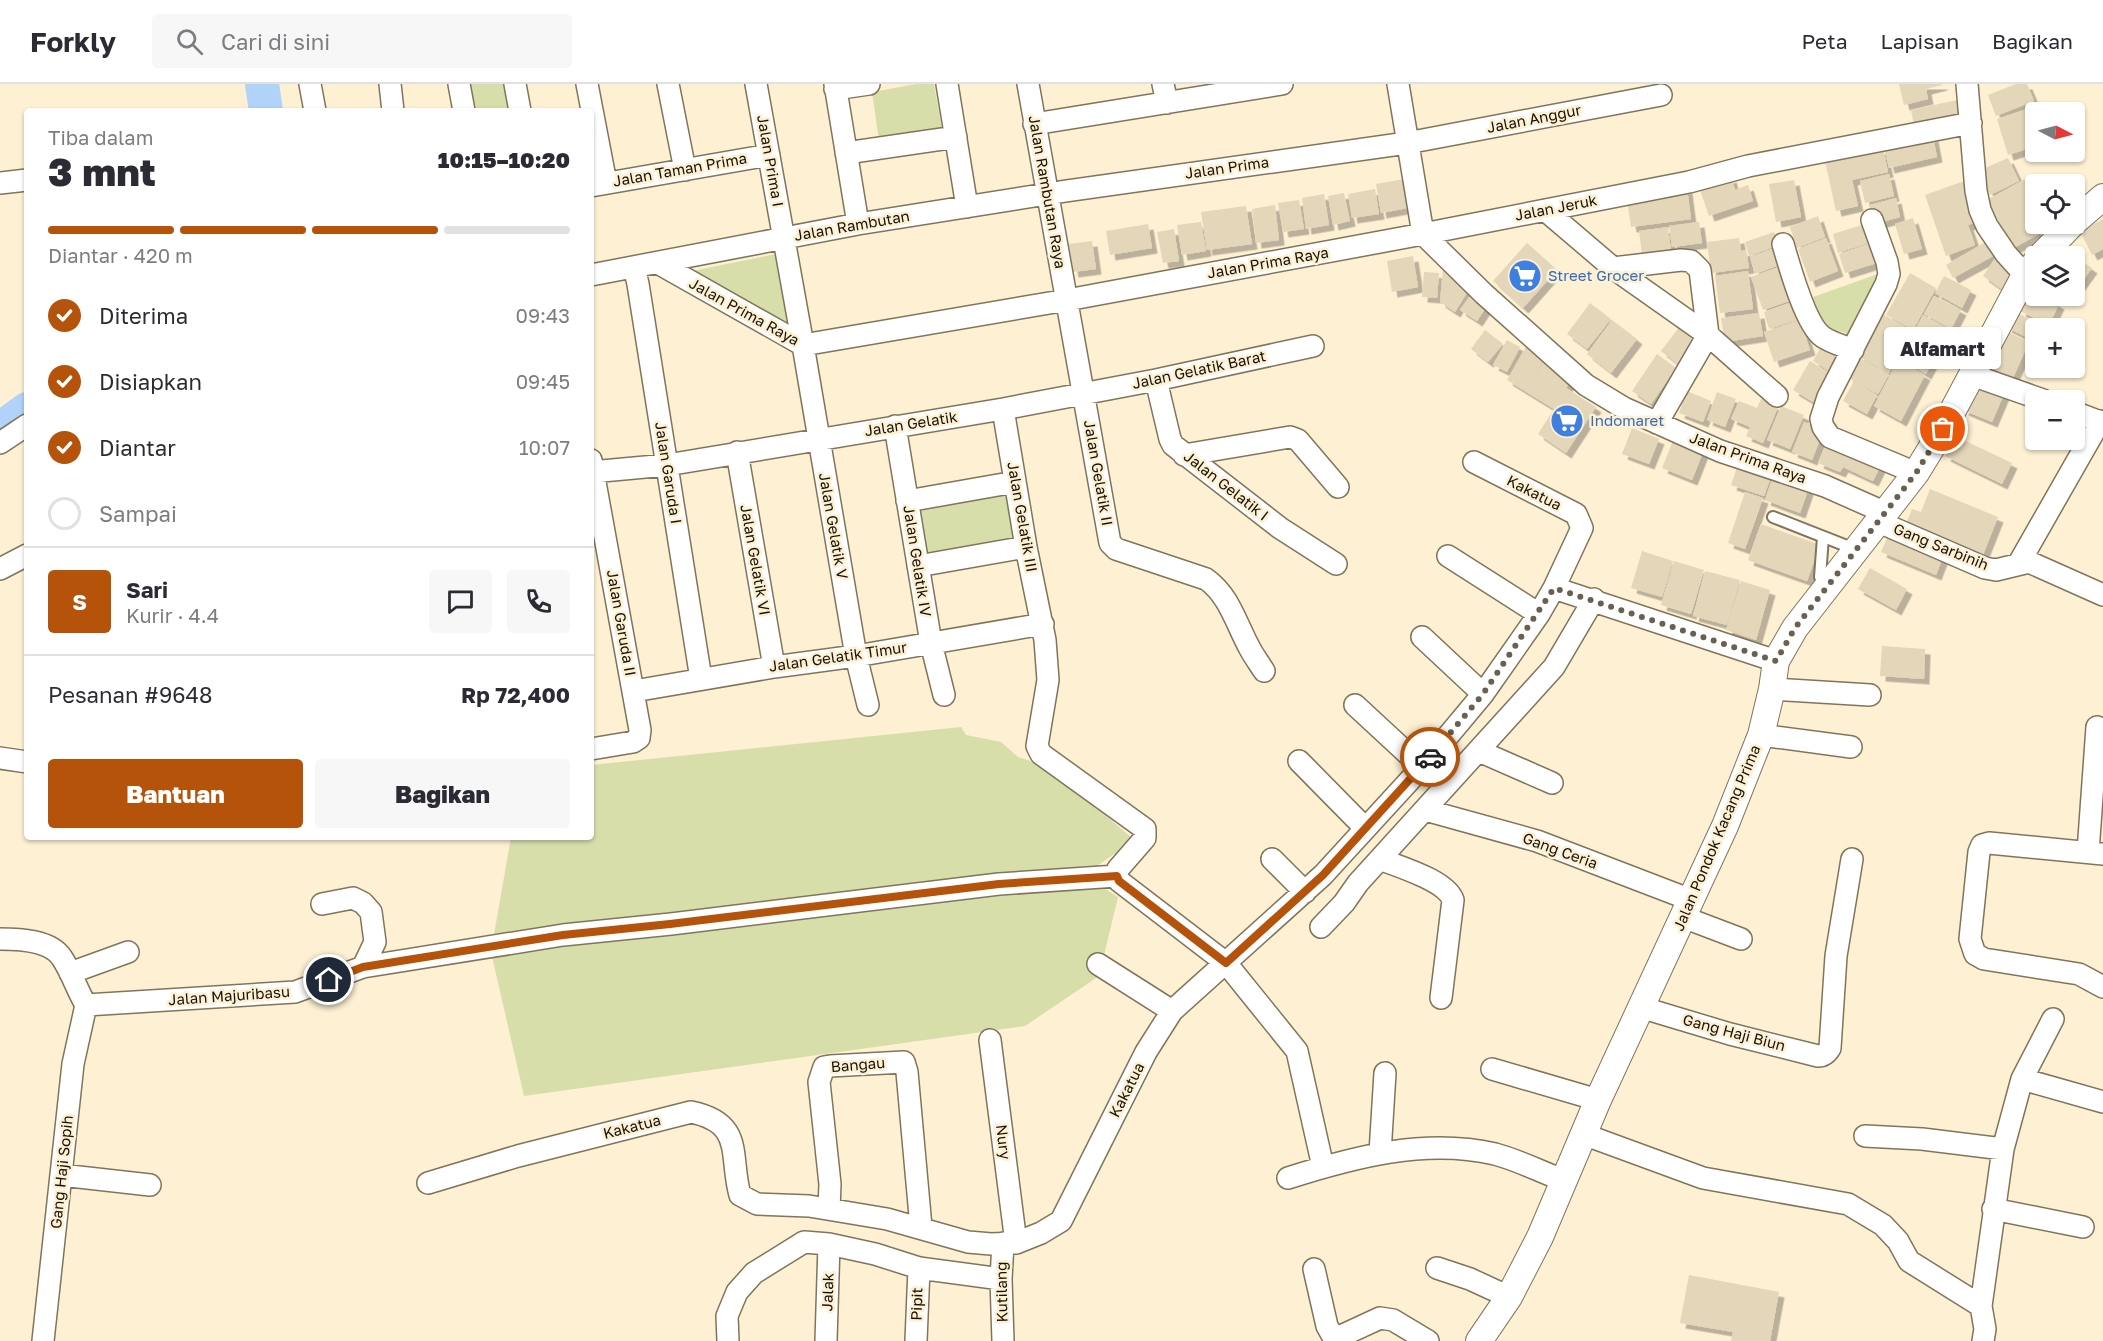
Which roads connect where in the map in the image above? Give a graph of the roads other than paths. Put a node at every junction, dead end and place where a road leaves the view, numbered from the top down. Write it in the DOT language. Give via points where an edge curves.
graph roads {
  1 [pos="310,84"];
  2 [pos="390,84"];
  3 [pos="459,84"];
  4 [pos="515,84"];
  5 [pos="587,84"];
  6 [pos="668,84"];
  7 [pos="756,84"];
  8 [pos="868,84"];
  9 [pos="947,84"];
  10 [pos="1028,84"];
  11 [pos="1282,84"];
  12 [pos="1398,84"];
  13 [pos="1967,84"];
  14 [pos="835,86"];
  15 [pos="1258,86"];
  16 [pos="1165,93"];
  17 [pos="1661,95"];
  18 [pos="314,108"];
  19 [pos="393,108"];
  20 [pos="463,108"];
  21 [pos="519,108"];
  22 [pos="590,108"];
  23 [pos="1971,123"];
  24 [pos="1034,124"];
  25 [pos="956,137"];
  26 [pos="1407,143"];
  27 [pos="594,148"];
  28 [pos="846,153"];
  29 [pos="769,155"];
  30 [pos="685,170"];
  31 [pos="24,180"];
  32 [pos="0,183"];
  33 [pos="598,184"];
  34 [pos="1047,194"];
  35 [pos="2103,197"];
  36 [pos="967,207"];
  37 [pos="1545,210"];
  38 [pos="2085,213"];
  39 [pos="1872,220"];
  40 [pos="858,224"];
  41 [pos="1423,234"];
  42 [pos="2063,234"];
  43 [pos="784,238"];
  44 [pos="1783,244"];
  45 [pos="2051,246"];
  46 [pos="2025,261"];
  47 [pos="658,263"];
  48 [pos="634,267"];
  49 [pos="1613,268"];
  50 [pos="594,274"];
  51 [pos="2025,280"];
  52 [pos="1066,300"];
  53 [pos="1708,335"];
  54 [pos="803,345"];
  55 [pos="1313,346"];
  56 [pos="1853,350"];
  57 [pos="1972,375"];
  58 [pos="1156,380"];
  59 [pos="1084,393"];
  60 [pos="2025,394"];
  61 [pos="1778,396"];
  62 [pos="1003,410"];
  63 [pos="2085,416"];
  64 [pos="2101,422"];
  65 [pos="1657,423"];
  66 [pos="895,426"];
  67 [pos="24,427"];
  68 [pos="818,438"];
  69 [pos="0,443"];
  70 [pos="737,452"];
  71 [pos="1184,455"];
  72 [pos="1474,462"];
  73 [pos="667,465"];
  74 [pos="594,468"];
  75 [pos="1916,473"];
  76 [pos="594,479"];
  77 [pos="1015,482"];
  78 [pos="1338,487"];
  79 [pos="907,501"];
  80 [pos="1773,517"];
  81 [pos="1882,517"];
  82 [pos="1822,537"];
  83 [pos="1026,547"];
  84 [pos="1857,551"];
  85 [pos="1448,556"];
  86 [pos="24,557"];
  87 [pos="2019,563"];
  88 [pos="1336,564"];
  89 [pos="918,566"];
  90 [pos="0,569"];
  91 [pos="1829,585"];
  92 [pos="1554,588"];
  93 [pos="2103,595"];
  94 [pos="1594,599"];
  95 [pos="1539,614"];
  96 [pos="1043,624"];
  97 [pos="1422,637"];
  98 [pos="931,644"];
  99 [pos="856,656"];
  100 [pos="1776,661"];
  101 [pos="774,667"];
  102 [pos="1264,671"];
  103 [pos="701,679"];
  104 [pos="1773,689"];
  105 [pos="634,691"];
  106 [pos="1483,694"];
  107 [pos="944,695"];
  108 [pos="1870,695"];
  109 [pos="868,705"];
  110 [pos="1355,705"];
  111 [pos="2097,727"];
  112 [pos="1761,735"];
  113 [pos="1851,747"];
  114 [pos="594,748"];
  115 [pos="1479,751"];
  116 [pos="0,756"];
  117 [pos="2100,760"];
  118 [pos="24,761"];
  119 [pos="1299,761"];
  120 [pos="1422,767"];
  121 [pos="1552,783"];
  122 [pos="1425,810"];
  123 [pos="1365,828"];
  124 [pos="2096,853"];
  125 [pos="1272,859"];
  126 [pos="1380,859"];
  127 [pos="1852,859"];
  128 [pos="1117,876"];
  129 [pos="1305,892"];
  130 [pos="322,904"];
  131 [pos="1687,909"];
  132 [pos="1321,927"];
  133 [pos="0,939"];
  134 [pos="1741,939"];
  135 [pos="128,952"];
  136 [pos="1226,963"];
  137 [pos="1098,964"];
  138 [pos="363,967"];
  139 [pos="70,973"];
  140 [pos="2079,974"];
  141 [pos="2103,974"];
  142 [pos="2103,987"];
  143 [pos="1441,998"];
  144 [pos="86,1005"];
  145 [pos="1640,1007"];
  146 [pos="1172,1011"];
  147 [pos="2053,1019"];
  148 [pos="990,1040"];
  149 [pos="1492,1069"];
  150 [pos="1386,1073"];
  151 [pos="2022,1079"];
  152 [pos="1598,1100"];
  153 [pos="2103,1102"];
  154 [pos="1583,1134"];
  155 [pos="1865,1136"];
  156 [pos="2003,1149"];
  157 [pos="1380,1153"];
  158 [pos="1323,1167"];
  159 [pos="61,1175"];
  160 [pos="1288,1178"];
  161 [pos="1563,1180"];
  162 [pos="428,1183"];
  163 [pos="150,1185"];
  164 [pos="1993,1209"];
  165 [pos="811,1221"];
  166 [pos="921,1227"];
  167 [pos="2083,1227"];
  168 [pos="829,1244"];
  169 [pos="1005,1256"];
  170 [pos="919,1268"];
  171 [pos="1437,1268"];
  172 [pos="1314,1269"];
  173 [pos="1509,1298"];
  174 [pos="1981,1306"];
  175 [pos="43,1341"];
  176 [pos="728,1341"];
  177 [pos="826,1341"];
  178 [pos="916,1341"];
  179 [pos="1003,1341"];
  180 [pos="1428,1341"];
  181 [pos="1479,1341"];
  182 [pos="1983,1341"];
  1 -- 18 [label="street"];
  2 -- 19 [label="street"];
  3 -- 20 [label="street"];
  4 -- 21 [label="street"];
  5 -- 22 [label="street"];
  6 -- 30 [label="street"];
  7 -- 29 [label="street, Jalan Prima I"];
  8 -- 14 [label="street"];
  9 -- 25 [label="street"];
  10 -- 24 [label="street, Jalan Rambutan Raya"];
  11 -- 15 [label="street"];
  12 -- 26 [label="street"];
  13 -- 23 [label="street"];
  14 -- 28 [label="street"];
  15 -- 16 [label="street"];
  16 -- 24 [label="street"];
  17 -- 26 [label="street, Jalan Anggur"];
  23 -- 37 [label="street, Jalan Jeruk"];
  23 -- 46 [label="street" via="1980,210 2006,254"];
  24 -- 34 [label="street, Jalan Rambutan Raya"];
  25 -- 28 [label="street"];
  25 -- 36 [label="street"];
  26 -- 34 [label="street, Jalan Prima"];
  26 -- 41 [label="street"];
  27 -- 33 [label="street"];
  28 -- 40 [label="street"];
  29 -- 30 [label="street, Jalan Taman Prima"];
  29 -- 43 [label="street, Jalan Prima I"];
  30 -- 33 [label="street, Jalan Taman Prima"];
  31 -- 32 [label="street"];
  34 -- 36 [label="street, Jalan Rambutan"];
  34 -- 52 [label="street, Jalan Rambutan Raya"];
  35 -- 38 [label="street, Jalan Pondok Kacang Prima"];
  36 -- 40 [label="street, Jalan Rambutan"];
  37 -- 41 [label="street, Jalan Jeruk"];
  37 -- 49 [label="street"];
  39 -- 56 [label="street" via="1889,274"];
  40 -- 43 [label="street, Jalan Rambutan"];
  41 -- 52 [label="street, Jalan Prima Raya"];
  41 -- 65 [label="street, Jalan Prima Raya" via="1586,385"];
  42 -- 45 [label="street, Jalan Pondok Kacang Prima"];
  43 -- 47 [label="street, Jalan Rambutan"];
  43 -- 54 [label="street, Jalan Prima I"];
  44 -- 56 [label="street" via="1816,331 1823,338"];
  47 -- 48 [label="street"];
  47 -- 54 [label="street, Jalan Prima Raya"];
  48 -- 50 [label="street"];
  48 -- 73 [label="street, Jalan Garuda I"];
  49 -- 53 [label="street"];
  49 -- 53 [label="street" via="1690,261 1700,270"];
  51 -- 57 [label="street, Jalan Pondok Kacang Prima"];
  52 -- 54 [label="street, Jalan Prima Raya"];
  52 -- 59 [label="street, Jalan Gelatik II"];
  53 -- 61 [label="street"];
  53 -- 65 [label="street"];
  54 -- 68 [label="street, Jalan Gelatik V"];
  55 -- 58 [label="street, Jalan Gelatik Barat"];
  56 -- 75 [label="street" via="1828,397 1821,418 1823,427 1830,437"];
  57 -- 60 [label="street"];
  57 -- 75 [label="street, Jalan Pondok Kacang Prima"];
  58 -- 59 [label="street, Jalan Gelatik Barat"];
  58 -- 71 [label="street, Jalan Gelatik I" via="1170,439"];
  59 -- 62 [label="street, Jalan Gelatik"];
  59 -- 102 [label="street, Jalan Gelatik II" via="1110,543 1116,549 1206,579 1216,586"];
  62 -- 66 [label="street, Jalan Gelatik"];
  62 -- 77 [label="street, Jalan Gelatik III"];
  63 -- 64 [label="street"];
  64 -- 87 [label="street"];
  65 -- 81 [label="street, Jalan Prima Raya" via="1720,451 1825,486"];
  66 -- 68 [label="street, Jalan Gelatik"];
  66 -- 79 [label="street, Jalan Gelatik IV"];
  67 -- 69 [label="street"];
  68 -- 70 [label="street, Jalan Gelatik"];
  68 -- 99 [label="street, Jalan Gelatik V"];
  70 -- 73 [label="street, Jalan Gelatik"];
  70 -- 101 [label="street, Jalan Gelatik VI"];
  71 -- 78 [label="street" via="1290,437 1298,440"];
  71 -- 88 [label="street, Jalan Gelatik I" via="1280,528"];
  72 -- 92 [label="street, Kakatua" via="1576,514 1580,520 1582,528"];
  73 -- 74 [label="street, Jalan Gelatik"];
  73 -- 103 [label="street, Jalan Garuda I"];
  75 -- 81 [label="street, Jalan Pondok Kacang Prima"];
  76 -- 105 [label="street, Jalan Garuda II"];
  77 -- 79 [label="street"];
  77 -- 83 [label="street, Jalan Gelatik III"];
  79 -- 89 [label="street, Jalan Gelatik IV"];
  80 -- 82 [label="lane"];
  81 -- 84 [label="street, Jalan Pondok Kacang Prima"];
  81 -- 87 [label="street, Gang Sarbinih" via="1985,568 1995,570"];
  82 -- 84 [label="lane"];
  82 -- 91 [label="lane" via="1820,577"];
  83 -- 89 [label="street"];
  83 -- 96 [label="street, Jalan Gelatik III"];
  84 -- 91 [label="street, Jalan Pondok Kacang Prima"];
  85 -- 95 [label="street"];
  86 -- 90 [label="street"];
  87 -- 93 [label="street, Gang Sarbinih" via="2037,564"];
  89 -- 98 [label="street, Jalan Gelatik IV"];
  91 -- 100 [label="street, Jalan Pondok Kacang Prima" via="1795,628"];
  92 -- 94 [label="street"];
  92 -- 95 [label="street, Kakatua"];
  94 -- 100 [label="street"];
  94 -- 115 [label="street" via="1554,667"];
  95 -- 106 [label="street, Kakatua"];
  96 -- 98 [label="street, Jalan Gelatik Timur"];
  96 -- 128 [label="street, Jalan Gelatik III" via="1048,680 1037,746 1041,754 1145,829 1145,838 1118,869"];
  97 -- 106 [label="street"];
  98 -- 99 [label="street, Jalan Gelatik Timur"];
  98 -- 107 [label="street, Jalan Gelatik IV"];
  99 -- 101 [label="street, Jalan Gelatik Timur"];
  99 -- 109 [label="street, Jalan Gelatik V"];
  100 -- 104 [label="street, Jalan Pondok Kacang Prima"];
  101 -- 103 [label="street, Jalan Gelatik Timur"];
  103 -- 105 [label="street, Jalan Gelatik Timur"];
  104 -- 108 [label="street"];
  104 -- 112 [label="street, Jalan Pondok Kacang Prima"];
  105 -- 114 [label="street, Jalan Garuda II" via="639,738"];
  106 -- 120 [label="street, Kakatua"];
  110 -- 120 [label="street"];
  111 -- 117 [label="street"];
  112 -- 113 [label="street"];
  112 -- 131 [label="street, Jalan Pondok Kacang Prima"];
  115 -- 121 [label="street"];
  115 -- 122 [label="street"];
  116 -- 118 [label="street"];
  117 -- 124 [label="street"];
  119 -- 123 [label="street"];
  120 -- 123 [label="street, Kakatua"];
  122 -- 126 [label="street"];
  122 -- 131 [label="street, Gang Ceria" via="1537,841"];
  123 -- 129 [label="street, Kakatua"];
  124 -- 140 [label="street" via="1989,843 1982,845 1979,852 1971,928 1971,948 1975,954 1984,959"];
  125 -- 129 [label="street"];
  126 -- 132 [label="street"];
  126 -- 143 [label="street" via="1438,883 1451,895"];
  127 -- 145 [label="street, Gang Haji Biun" via="1836,956 1827,1053 1818,1056"];
  128 -- 136 [label="street"];
  128 -- 138 [label="street, Jalan Majuribasu" via="999,884 563,935"];
  129 -- 136 [label="street, Kakatua"];
  130 -- 138 [label="street" via="353,898 370,912 375,942"];
  131 -- 134 [label="street, Gang Ceria"];
  131 -- 145 [label="street, Jalan Pondok Kacang Prima"];
  133 -- 139 [label="street" via="46,945 61,956"];
  135 -- 139 [label="street"];
  136 -- 146 [label="street, Kakatua"];
  136 -- 158 [label="street" via="1297,1051"];
  137 -- 146 [label="street"];
  138 -- 144 [label="street, Jalan Majuribasu" via="295,992"];
  139 -- 144 [label="street"];
  140 -- 141 [label="street"];
  140 -- 142 [label="street"];
  144 -- 159 [label="street, Gang Haji Sopih" via="73,1064"];
  145 -- 152 [label="street, Jalan Pondok Kacang Prima"];
  146 -- 169 [label="street, Kakatua" via="1146,1052 1061,1221"];
  147 -- 151 [label="street"];
  148 -- 169 [label="street, Nury"];
  149 -- 152 [label="street"];
  150 -- 157 [label="street"];
  151 -- 153 [label="street"];
  151 -- 156 [label="street"];
  152 -- 154 [label="street, Jalan Pondok Kacang Prima"];
  154 -- 161 [label="street, Jalan Pondok Kacang Prima"];
  154 -- 174 [label="street" via="1703,1178 1848,1204 1883,1225 1909,1261"];
  155 -- 156 [label="street"];
  156 -- 164 [label="street"];
  157 -- 158 [label="street"];
  157 -- 161 [label="street" via="1461,1149 1496,1155"];
  158 -- 160 [label="street"];
  159 -- 163 [label="street"];
  159 -- 175 [label="street, Gang Haji Sopih"];
  161 -- 173 [label="street, Jalan Pondok Kacang Prima"];
  162 -- 165 [label="street, Kakatua" via="692,1112 718,1122 728,1133 734,1145 740,1195"];
  164 -- 167 [label="street"];
  164 -- 174 [label="street"];
  165 -- 166 [label="street, Kakatua" via="887,1219"];
  165 -- 166 [label="street, Bangau" via="830,1184 821,1071 830,1066 904,1062"];
  165 -- 168 [label="street"];
  165 -- 176 [label="street" via="737,1292 727,1316"];
  166 -- 169 [label="street, Kakatua"];
  168 -- 170 [label="street"];
  168 -- 177 [label="street, Jalak"];
  169 -- 170 [label="street"];
  169 -- 179 [label="street, Kutilang"];
  170 -- 178 [label="street, Pipit"];
  171 -- 173 [label="street"];
  172 -- 180 [label="street" via="1332,1335 1339,1337 1380,1318 1393,1320"];
  173 -- 181 [label="street, Jalan Pondok Kacang Prima"];
  174 -- 182 [label="street"];
}
